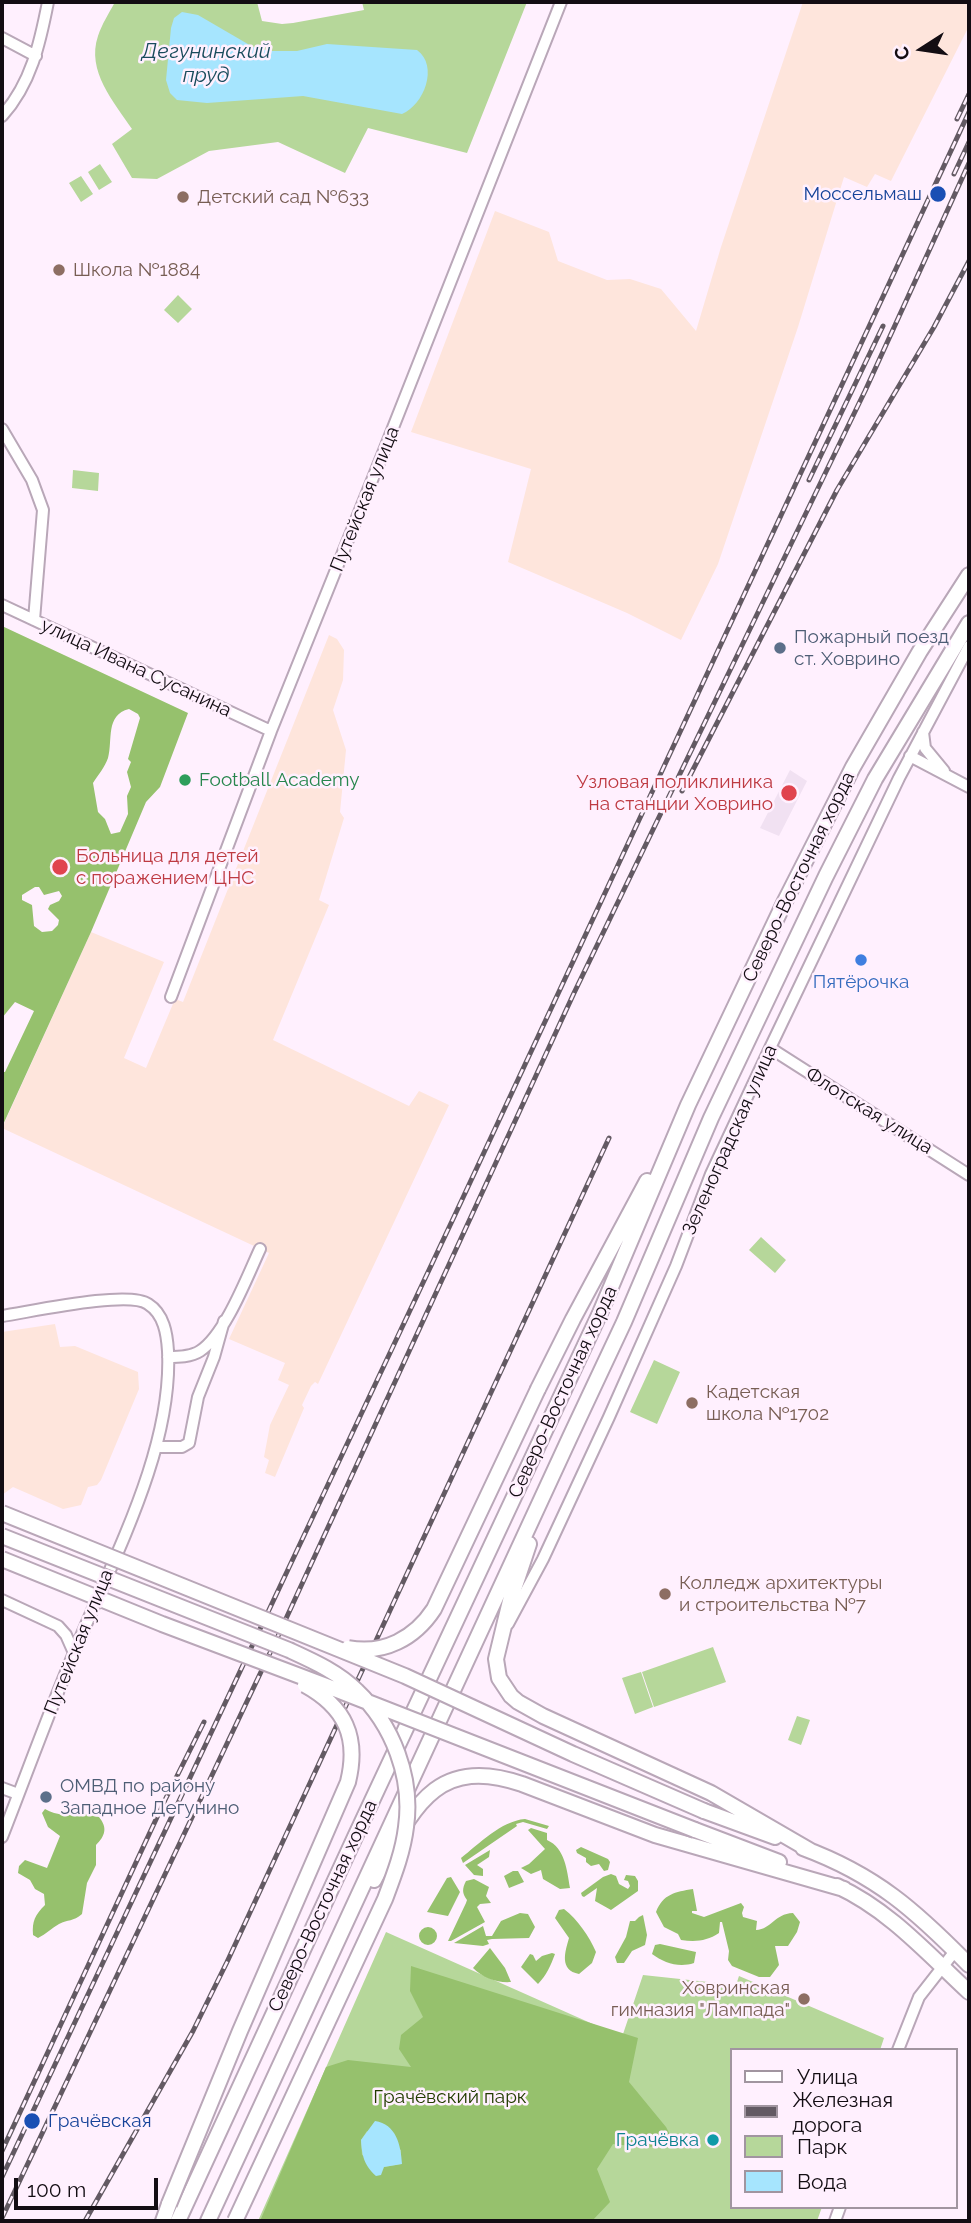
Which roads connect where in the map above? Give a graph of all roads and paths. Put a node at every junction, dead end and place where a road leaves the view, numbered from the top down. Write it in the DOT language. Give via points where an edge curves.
graph roads {
  1 [pos="48,2"];
  2 [pos="561,2"];
  3 [pos="2,38"];
  4 [pos="36,55"];
  5 [pos="2,116"];
  6 [pos="2,429"];
  7 [pos="969,575"];
  8 [pos="2,605"];
  9 [pos="34,620"];
  10 [pos="969,623"];
  11 [pos="969,646"];
  12 [pos="271,731"];
  13 [pos="923,732"];
  14 [pos="910,756"];
  15 [pos="948,776"];
  16 [pos="969,787"];
  17 [pos="171,997"];
  18 [pos="770,1048"];
  19 [pos="688,1105"];
  20 [pos="969,1175"];
  21 [pos="260,1249"];
  22 [pos="2,1316"];
  23 [pos="224,1321"];
  24 [pos="168,1357"];
  25 [pos="570,1437"];
  26 [pos="156,1447"];
  27 [pos="2,1513"];
  28 [pos="2,1536"];
  29 [pos="2,1559"];
  30 [pos="2,1600"];
  31 [pos="297,1633"];
  32 [pos="500,1639"];
  33 [pos="74,1653"];
  34 [pos="270,1666"];
  35 [pos="2,1788"];
  36 [pos="18,1794"];
  37 [pos="2,1837"];
  38 [pos="811,1851"];
  39 [pos="844,1889"];
  40 [pos="955,1951"];
  41 [pos="969,1965"];
  42 [pos="943,1968"];
  43 [pos="319,1980"];
  44 [pos="969,1992"];
  45 [pos="899,2048"];
  46 [pos="163,2221"];
  47 [pos="178,2221"];
  48 [pos="208,2221"];
  49 [pos="235,2221"];
  1 -- 4 [label="street"];
  2 -- 12 [label="street, Путейская улица"];
  3 -- 4 [label="street"];
  4 -- 5 [label="street" via="21,90"];
  6 -- 9 [label="street" via="32,480 43,510"];
  7 -- 19 [label="main road, Северо-Восточная хорда" via="853,767"];
  8 -- 9 [label="street, улица Ивана Сусанина"];
  9 -- 12 [label="street, улица Ивана Сусанина"];
  10 -- 25 [label="main road, Северо-Восточная хорда" via="875,779 826,876 711,1118"];
  11 -- 13 [label="street, Зеленоградская улица"];
  12 -- 17 [label="street, Путейская улица"];
  13 -- 14 [label="street, Зеленоградская улица"];
  13 -- 15 [label="street" via="925,748"];
  14 -- 15 [label="street"];
  14 -- 18 [label="street, Зеленоградская улица"];
  15 -- 16 [label="street"];
  18 -- 20 [label="street, Флотская улица"];
  18 -- 32 [label="street, Зеленоградская улица" via="583,1473"];
  19 -- 31 [label="main road, bridge" via="573,1319 426,1620 398,1642 379,1649 357,1650"];
  19 -- 47 [label="main road, Северо-Восточная хорда" via="600,1313"];
  21 -- 23 [label="street"];
  22 -- 24 [label="street, Путейская улица" via="118,1298 140,1299 161,1319"];
  23 -- 24 [label="street" via="199,1352"];
  23 -- 26 [label="street" via="198,1396 189,1443"];
  24 -- 26 [label="street, Путейская улица"];
  25 -- 32 [label="main road"];
  25 -- 43 [label="main road, Северо-Восточная хорда"];
  26 -- 33 [label="street, Путейская улица"];
  27 -- 31 [label="main road, bridge"];
  28 -- 49 [label="main road, bridge" via="324,1667 371,1706 401,1764 407,1809 398,1866"];
  29 -- 34 [label="main road, bridge"];
  30 -- 33 [label="street" via="58,1626"];
  31 -- 38 [label="main road, bridge" via="447,1694 704,1811"];
  32 -- 38 [label="main road" via="497,1669 504,1687 518,1702 711,1793"];
  33 -- 36 [label="street, Путейская улица"];
  34 -- 39 [label="main road, bridge"];
  34 -- 46 [label="main road, bridge" via="335,1707 351,1737 351,1769 344,1795"];
  35 -- 36 [label="street"];
  36 -- 37 [label="street, Путейская улица"];
  38 -- 40 [label="main road" via="893,1894"];
  39 -- 42 [label="main road" via="875,1906"];
  39 -- 43 [label="main road" via="636,1829 512,1781 481,1774 461,1777 444,1783 424,1799 401,1830"];
  40 -- 41 [label="main road"];
  40 -- 42 [label="street"];
  42 -- 44 [label="main road"];
  42 -- 45 [label="street" via="919,1997"];
  43 -- 48 [label="main road, Северо-Восточная хорда"];
}
